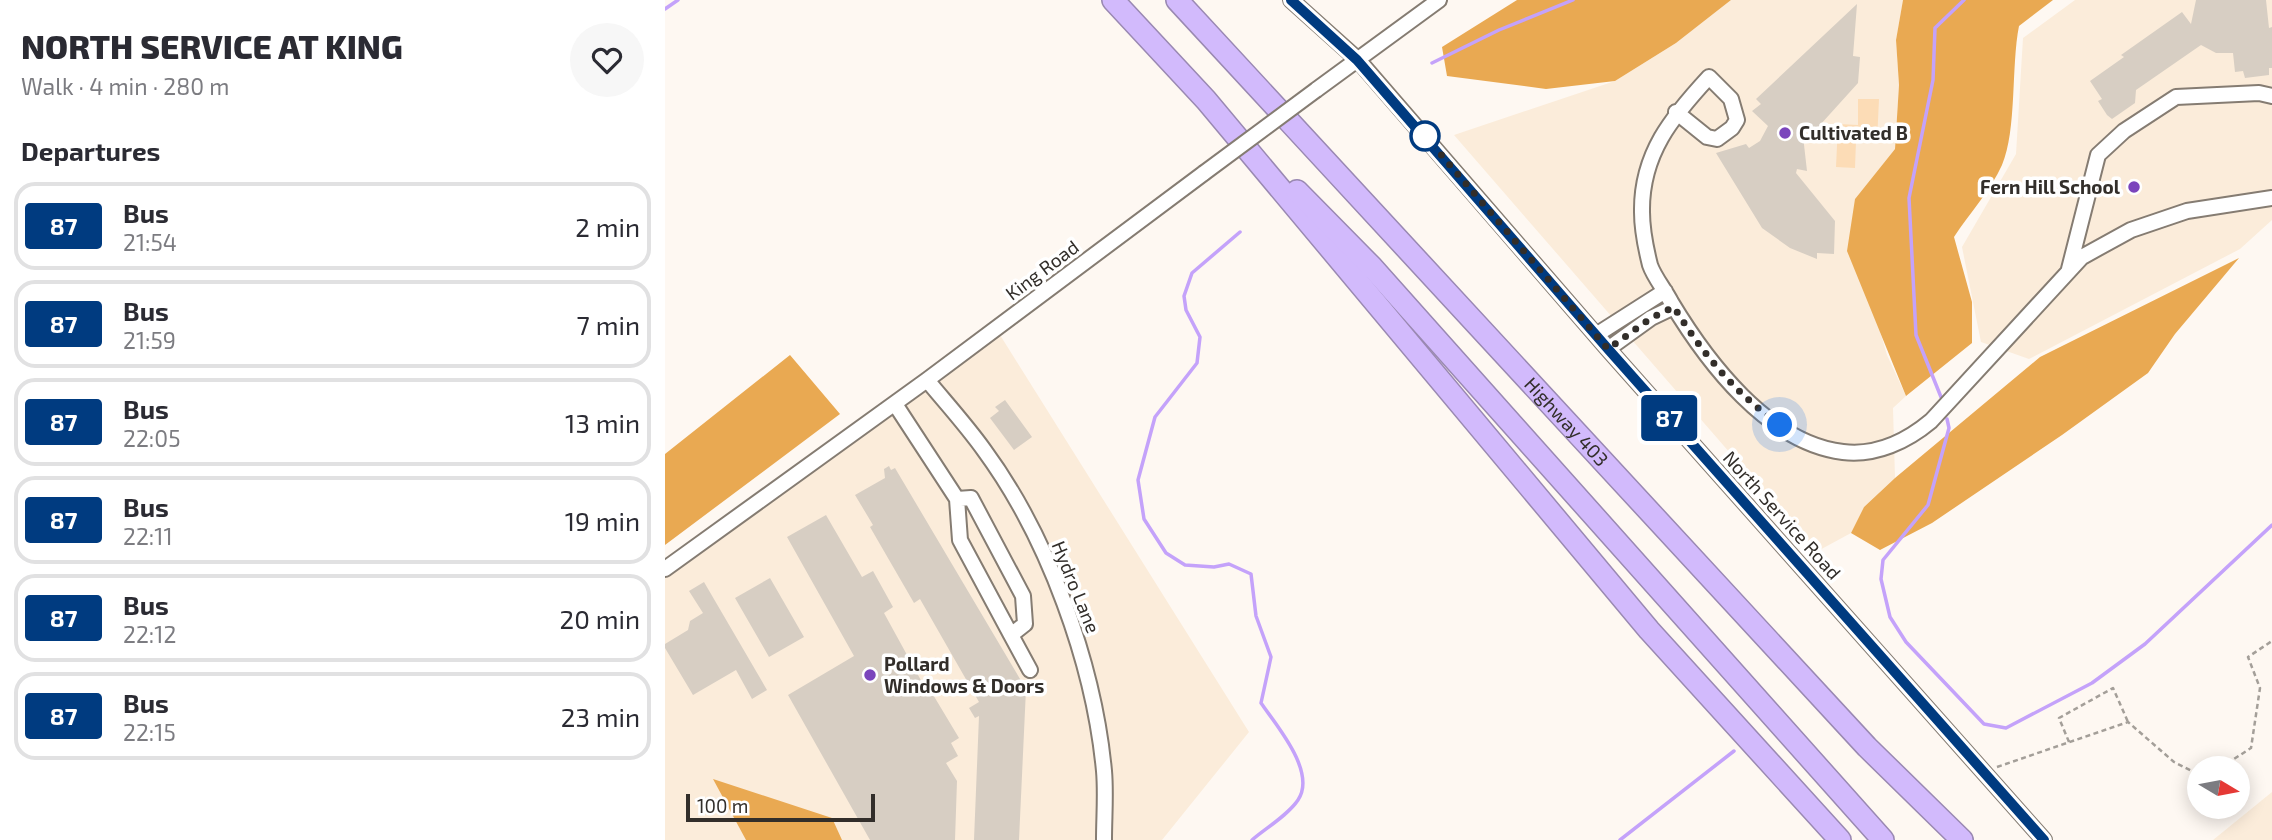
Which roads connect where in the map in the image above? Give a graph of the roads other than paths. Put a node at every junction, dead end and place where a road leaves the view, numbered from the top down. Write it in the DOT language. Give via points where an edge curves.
graph roads {
  1 [pos="1113,0"];
  2 [pos="1177,0"];
  3 [pos="1291,0"];
  4 [pos="1439,0"];
  5 [pos="1357,60"];
  6 [pos="2272,96"];
  7 [pos="1206,100"];
  8 [pos="1676,112"];
  9 [pos="2272,198"];
  10 [pos="2069,271"];
  11 [pos="1665,291"];
  12 [pos="1674,307"];
  13 [pos="1597,335"];
  14 [pos="1608,349"];
  15 [pos="927,380"];
  16 [pos="895,404"];
  17 [pos="957,499"];
  18 [pos="665,569"];
  19 [pos="1011,635"];
  20 [pos="1030,670"];
  21 [pos="1955,835"];
  22 [pos="1104,840"];
  23 [pos="1840,840"];
  24 [pos="1884,840"];
  25 [pos="2044,840"];
  1 -- 7 [label="highway"];
  2 -- 21 [label="highway, Highway 403" via="1867,747"];
  3 -- 5 [label="street, North Service Road"];
  4 -- 5 [label="street, King Road"];
  5 -- 13 [label="street, North Service Road"];
  5 -- 15 [label="street, King Road, bridge"];
  6 -- 10 [label="street" via="2176,97 2124,131 2098,155"];
  7 -- 23 [label="highway" via="1649,630"];
  7 -- 24 [label="highway" via="1372,267"];
  8 -- 8 [label="street" via="1707,137 1717,139 1737,120 1735,106 1709,77"];
  8 -- 11 [label="street" via="1651,158 1642,211 1651,267"];
  9 -- 10 [label="street" via="2187,211 2131,230 2082,257"];
  10 -- 12 [label="street" via="1931,421 1911,437 1871,450 1823,448 1798,438 1762,412 1715,366"];
  11 -- 12 [label="street"];
  11 -- 13 [label="street"];
  12 -- 14 [label="street"];
  13 -- 14 [label="street, North Service Road"];
  14 -- 25 [label="street, North Service Road"];
  15 -- 16 [label="street, King Road"];
  15 -- 22 [label="street, Hydro Lane" via="985,451 1025,516 1055,580 1083,657 1104,771"];
  16 -- 17 [label="street"];
  16 -- 18 [label="street, King Road"];
  17 -- 19 [label="street" via="960,540"];
  17 -- 19 [label="street" via="971,498 1024,596 1025,624"];
  19 -- 20 [label="street"];
}
